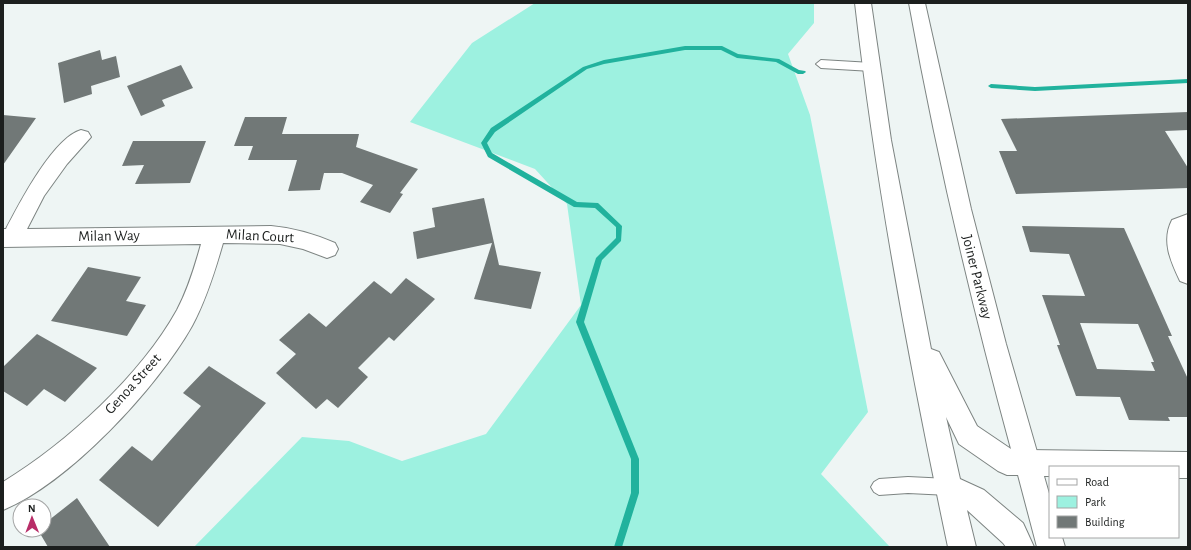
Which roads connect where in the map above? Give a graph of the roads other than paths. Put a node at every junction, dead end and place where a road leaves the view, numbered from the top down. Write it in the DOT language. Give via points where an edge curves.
graph roads {
  1 [pos="863,3"];
  2 [pos="917,3"];
  3 [pos="821,64"];
  4 [pos="872,68"];
  5 [pos="81,137"];
  6 [pos="1188,223"];
  7 [pos="215,234"];
  8 [pos="7,238"];
  9 [pos="327,249"];
  10 [pos="1188,274"];
  11 [pos="916,330"];
  12 [pos="1027,463"];
  13 [pos="1188,465"];
  14 [pos="879,487"];
  15 [pos="949,487"];
  16 [pos="3,498"];
  17 [pos="962,547"];
  18 [pos="1020,547"];
  19 [pos="1051,547"];
  1 -- 4 [label="main road"];
  2 -- 12 [label="main road, Joiner Parkway" via="952,175 992,337"];
  3 -- 4 [label="lane"];
  4 -- 11 [label="main road" via="886,169"];
  5 -- 8 [label="main road" via="36,191"];
  6 -- 10 [label="main road" via="1179,226 1178,251"];
  7 -- 8 [label="main road, Milan Way"];
  7 -- 9 [label="main road, Milan Court" via="288,235"];
  7 -- 16 [label="main road, Genoa Street" via="198,287 185,316 162,353 85,434 50,465"];
  11 -- 12 [label="main road" via="968,435 1007,462"];
  11 -- 15 [label="main road"];
  12 -- 13 [label="main road"];
  12 -- 19 [label="main road, Joiner Parkway"];
  14 -- 15 [label="lane"];
  15 -- 17 [label="main road"];
  15 -- 18 [label="main road" via="975,499 1013,533"];
}
